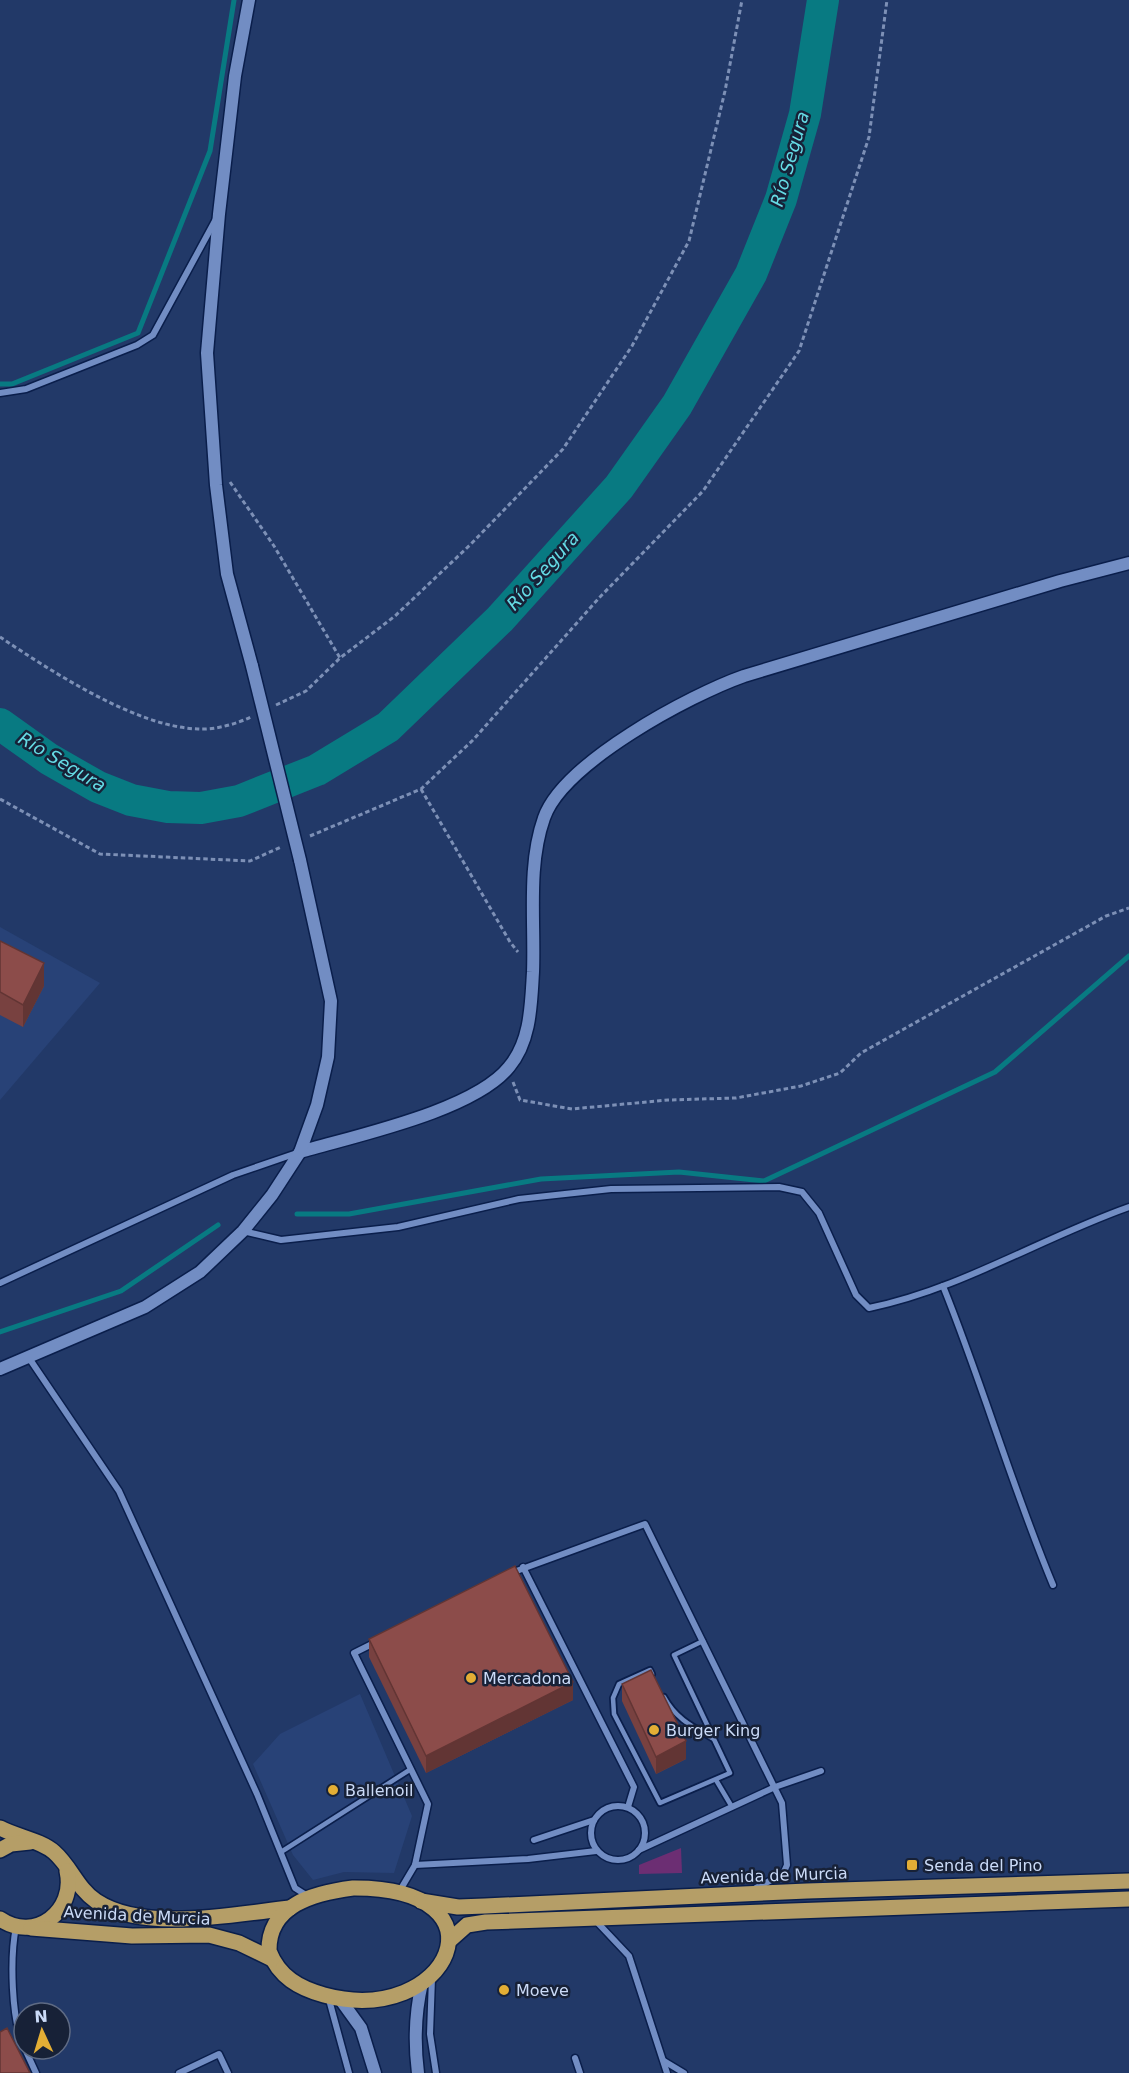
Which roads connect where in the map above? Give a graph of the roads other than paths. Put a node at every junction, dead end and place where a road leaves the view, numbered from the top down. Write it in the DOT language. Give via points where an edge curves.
graph roads {
  1 [pos="249,0"];
  2 [pos="219,213"];
  3 [pos="0,393"];
  4 [pos="1129,563"];
  5 [pos="300,1152"];
  6 [pos="1129,1207"];
  7 [pos="243,1231"];
  8 [pos="0,1283"];
  9 [pos="943,1286"];
  10 [pos="28,1358"];
  11 [pos="0,1369"];
  12 [pos="523,1567"];
  13 [pos="501,1578"];
  14 [pos="1053,1585"];
  15 [pos="386,1637"];
  16 [pos="703,1641"];
  17 [pos="655,1680"];
  18 [pos="661,1690"];
  19 [pos="714,1739"];
  20 [pos="411,1770"];
  21 [pos="821,1771"];
  22 [pos="716,1780"];
  23 [pos="775,1787"];
  24 [pos="732,1807"];
  25 [pos="628,1808"];
  26 [pos="594,1820"];
  27 [pos="0,1828"];
  28 [pos="534,1840"];
  29 [pos="36,1843"];
  30 [pos="0,1850"];
  31 [pos="639,1850"];
  32 [pos="596,1851"];
  33 [pos="281,1852"];
  34 [pos="63,1863"];
  35 [pos="415,1865"];
  36 [pos="1129,1881"];
  37 [pos="969,1886"];
  38 [pos="884,1889"];
  39 [pos="398,1893"];
  40 [pos="737,1894"];
  41 [pos="310,1898"];
  42 [pos="1129,1899"];
  43 [pos="421,1901"];
  44 [pos="975,1905"];
  45 [pos="290,1908"];
  46 [pos="889,1909"];
  47 [pos="0,1919"];
  48 [pos="594,1919"];
  49 [pos="24,1927"];
  50 [pos="0,1931"];
  51 [pos="449,1941"];
  52 [pos="272,1959"];
  53 [pos="427,1979"];
  54 [pos="334,1997"];
  55 [pos="16,2001"];
  56 [pos="8,2031"];
  57 [pos="12,2031"];
  58 [pos="575,2058"];
  59 [pos="663,2061"];
  60 [pos="179,2073"];
  61 [pos="228,2073"];
  62 [pos="349,2073"];
  63 [pos="375,2073"];
  64 [pos="418,2073"];
  65 [pos="436,2073"];
  66 [pos="580,2073"];
  67 [pos="667,2073"];
  68 [pos="684,2073"];
  1 -- 2 [label="main road" via="235,76"];
  2 -- 3 [label="street" via="153,335 26,389"];
  2 -- 5 [label="main road, bridge" via="207,353 227,574 300,860 331,1001 328,1057 317,1106"];
  4 -- 5 [label="main road" via="744,676 702,692 642,727 570,781 554,798 544,817 535,876 529,1019 522,1048 509,1069 462,1100"];
  5 -- 7 [label="main road"];
  5 -- 8 [label="street" via="233,1175"];
  6 -- 9 [label="street"];
  7 -- 9 [label="street" via="281,1240 386,1228 519,1199 611,1189 778,1187 802,1192 819,1213 856,1295 869,1308"];
  7 -- 10 [label="main road" via="200,1272 173,1291"];
  9 -- 14 [label="street"];
  10 -- 11 [label="main road"];
  10 -- 33 [label="street" via="119,1491"];
  12 -- 13 [label="street"];
  12 -- 16 [label="street" via="645,1524"];
  12 -- 25 [label="street" via="634,1787"];
  15 -- 20 [label="street" via="354,1653"];
  16 -- 19 [label="lane" via="674,1655"];
  16 -- 23 [label="street"];
  17 -- 22 [label="lane" via="650,1670 619,1684 613,1698 614,1714 660,1803"];
  18 -- 19 [label="lane" via="684,1723"];
  19 -- 22 [label="lane" via="730,1773"];
  20 -- 33 [label="lane"];
  20 -- 35 [label="street" via="428,1804"];
  21 -- 23 [label="street"];
  22 -- 24 [label="lane"];
  23 -- 24 [label="street"];
  23 -- 40 [label="street" via="782,1803 787,1865 772,1882"];
  24 -- 31 [label="street"];
  25 -- 26 [label="street" via="605,1809"];
  25 -- 31 [label="street" via="636,1812 645,1828"];
  26 -- 28 [label="street"];
  26 -- 32 [label="street" via="590,1836"];
  27 -- 29 [label="main road"];
  29 -- 30 [label="main road" via="24,1841"];
  29 -- 34 [label="main road" via="56,1853"];
  31 -- 32 [label="street" via="621,1861"];
  32 -- 35 [label="street"];
  33 -- 41 [label="street" via="295,1888"];
  34 -- 45 [label="main road" via="95,1900 136,1917 223,1915"];
  34 -- 49 [label="main road" via="69,1885 62,1909 43,1924"];
  35 -- 39 [label="street"];
  36 -- 37 [label="main road, Avenida de Murcia"];
  37 -- 38 [label="main road, Avenida de Murcia"];
  37 -- 44 [label="lane"];
  38 -- 40 [label="main road, Avenida de Murcia"];
  38 -- 46 [label="lane"];
  39 -- 41 [label="main road" via="353,1888"];
  39 -- 43 [label="main road"];
  40 -- 43 [label="main road, Avenida de Murcia" via="467,1907"];
  41 -- 45 [label="main road"];
  42 -- 44 [label="main road"];
  43 -- 51 [label="main road" via="439,1913"];
  44 -- 46 [label="main road"];
  45 -- 52 [label="main road" via="270,1933"];
  46 -- 48 [label="main road"];
  47 -- 49 [label="main road"];
  48 -- 51 [label="main road" via="477,1923 458,1931"];
  48 -- 59 [label="street" via="629,1956"];
  49 -- 50 [label="main road, Avenida de Murcia"];
  49 -- 52 [label="main road, Avenida de Murcia" via="132,1936 209,1935 240,1943"];
  49 -- 55 [label="street" via="13,1942"];
  51 -- 53 [label="main road" via="445,1959"];
  52 -- 54 [label="main road" via="294,1983"];
  53 -- 54 [label="main road" via="382,1998"];
  53 -- 64 [label="main road" via="417,2006"];
  53 -- 65 [label="street"];
  54 -- 62 [label="street"];
  54 -- 63 [label="main road" via="361,2028"];
  56 -- 57 [label="street"];
  58 -- 66 [label="street"];
  59 -- 67 [label="street"];
  59 -- 68 [label="street"];
  60 -- 61 [label="street" via="219,2054"];
}
